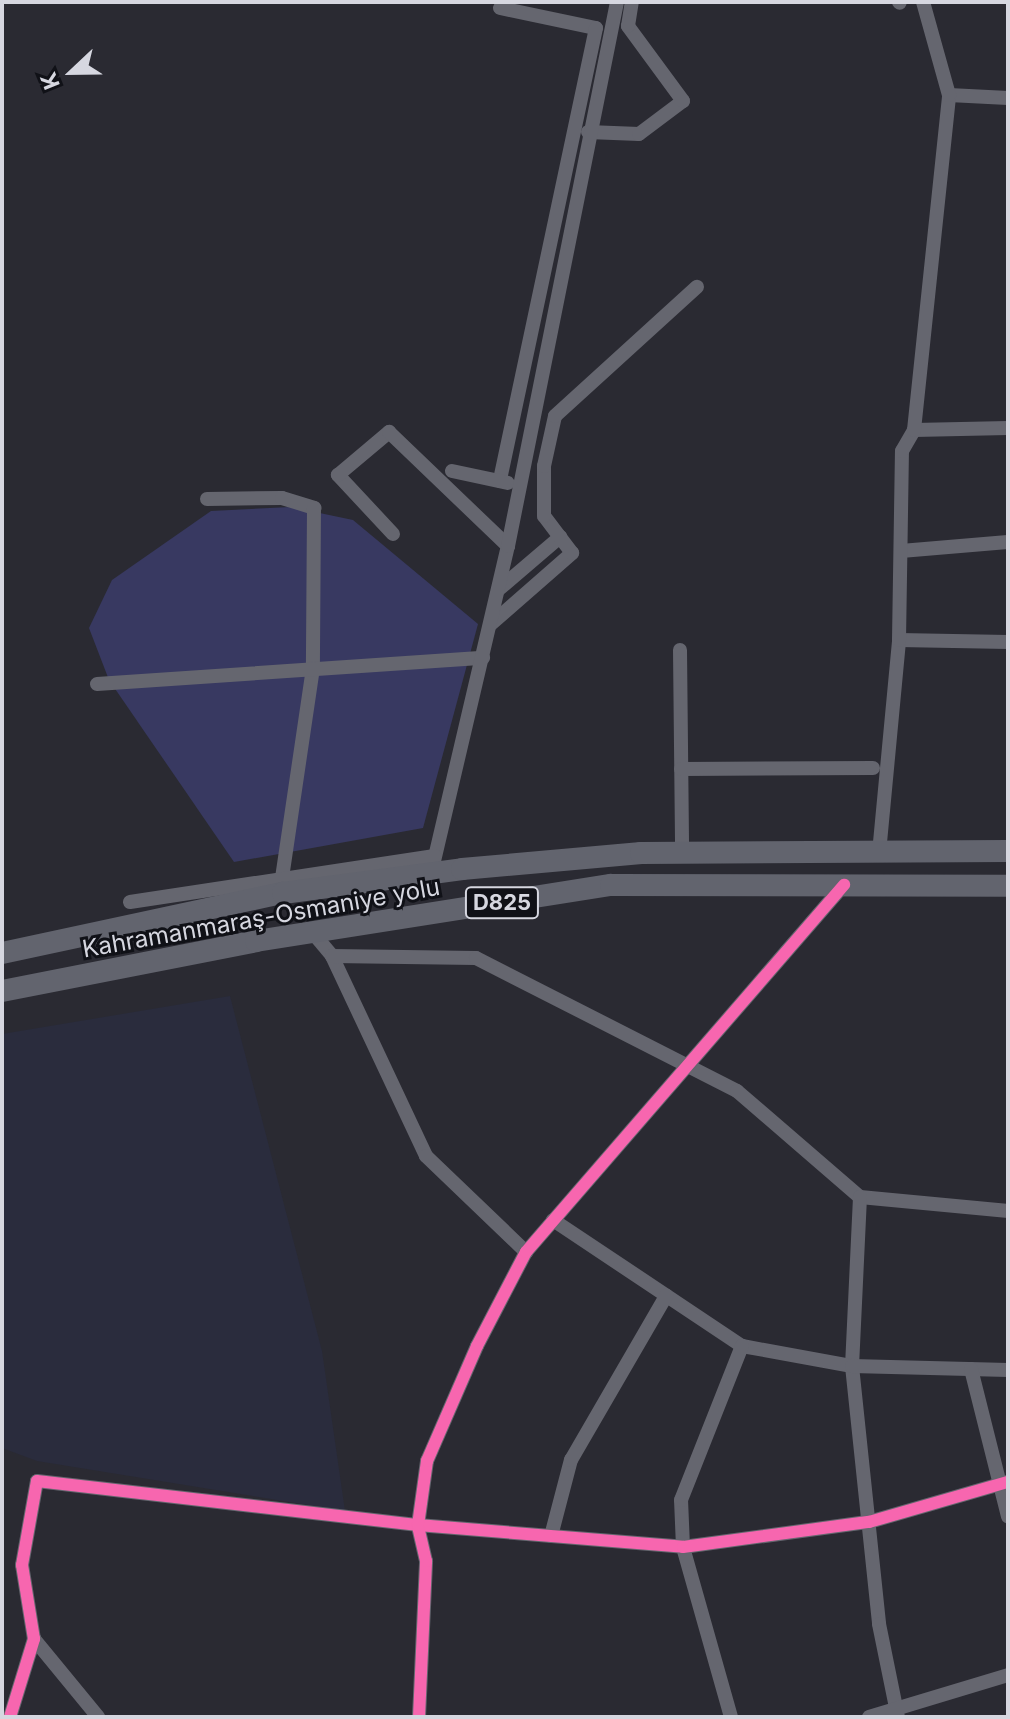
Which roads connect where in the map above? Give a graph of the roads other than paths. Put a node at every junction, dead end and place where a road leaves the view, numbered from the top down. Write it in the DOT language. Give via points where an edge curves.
graph roads {
  1 [pos="617,2"];
  2 [pos="632,2"];
  3 [pos="923,2"];
  4 [pos="500,8"];
  5 [pos="949,95"];
  6 [pos="1008,98"];
  7 [pos="588,132"];
  8 [pos="697,287"];
  9 [pos="1008,428"];
  10 [pos="914,430"];
  11 [pos="452,471"];
  12 [pos="500,481"];
  13 [pos="520,485"];
  14 [pos="207,499"];
  15 [pos="393,534"];
  16 [pos="560,537"];
  17 [pos="1008,542"];
  18 [pos="508,546"];
  19 [pos="901,551"];
  20 [pos="497,590"];
  21 [pos="490,624"];
  22 [pos="899,640"];
  23 [pos="1008,642"];
  24 [pos="680,650"];
  25 [pos="483,658"];
  26 [pos="313,668"];
  27 [pos="97,684"];
  28 [pos="873,768"];
  29 [pos="681,769"];
  30 [pos="1008,851"];
  31 [pos="682,853"];
  32 [pos="879,853"];
  33 [pos="433,865"];
  34 [pos="282,879"];
  35 [pos="844,885"];
  36 [pos="1008,886"];
  37 [pos="130,902"];
  38 [pos="313,933"];
  39 [pos="2,953"];
  40 [pos="332,956"];
  41 [pos="2,991"];
  42 [pos="689,1063"];
  43 [pos="860,1197"];
  44 [pos="1007,1213"];
  45 [pos="553,1220"];
  46 [pos="526,1252"];
  47 [pos="666,1296"];
  48 [pos="742,1346"];
  49 [pos="852,1366"];
  50 [pos="971,1369"];
  51 [pos="1008,1370"];
  52 [pos="1004,1483"];
  53 [pos="1008,1516"];
  54 [pos="869,1522"];
  55 [pos="418,1525"];
  56 [pos="551,1536"];
  57 [pos="683,1547"];
  58 [pos="34,1639"];
  59 [pos="1008,1675"];
  60 [pos="897,1713"];
  61 [pos="10,1717"];
  62 [pos="98,1717"];
  63 [pos="419,1717"];
  64 [pos="731,1717"];
  65 [pos="869,1717"];
  1 -- 7 [label="street"];
  2 -- 7 [label="street" via="628,26 683,101 639,134"];
  3 -- 5 [label="street"];
  4 -- 12 [label="street" via="596,28"];
  5 -- 6 [label="street"];
  5 -- 10 [label="street"];
  7 -- 13 [label="street"];
  8 -- 16 [label="street" via="555,416 544,466 544,516"];
  9 -- 10 [label="street"];
  10 -- 19 [label="street" via="902,451"];
  11 -- 12 [label="street"];
  12 -- 13 [label="street"];
  13 -- 18 [label="street"];
  14 -- 26 [label="street" via="282,498 314,508"];
  15 -- 18 [label="street" via="338,475 389,432"];
  16 -- 20 [label="street"];
  16 -- 21 [label="street" via="572,553"];
  17 -- 19 [label="street"];
  18 -- 20 [label="street"];
  19 -- 22 [label="street"];
  20 -- 21 [label="street"];
  21 -- 25 [label="street"];
  22 -- 23 [label="street"];
  22 -- 32 [label="street"];
  24 -- 29 [label="street"];
  25 -- 26 [label="street"];
  25 -- 33 [label="street"];
  26 -- 27 [label="street"];
  26 -- 34 [label="street"];
  28 -- 29 [label="street"];
  29 -- 31 [label="street"];
  30 -- 32 [label="highway, Kahramanmaraş-Osmaniye yolu / D825"];
  31 -- 32 [label="highway, Kahramanmaraş-Osmaniye yolu / D825"];
  31 -- 33 [label="highway, Kahramanmaraş-Osmaniye yolu / D825"];
  33 -- 34 [label="street"];
  33 -- 39 [label="highway, Kahramanmaraş-Osmaniye yolu / D825"];
  34 -- 37 [label="street"];
  35 -- 36 [label="highway, Kahramanmaraş-Osmaniye yolu / D825"];
  35 -- 38 [label="highway, Kahramanmaraş-Osmaniye yolu / D825" via="611,885"];
  35 -- 42 [label="street"];
  38 -- 40 [label="street"];
  38 -- 41 [label="highway, Kahramanmaraş-Osmaniye yolu / D825"];
  40 -- 42 [label="street" via="476,958"];
  40 -- 46 [label="street" via="426,1156"];
  42 -- 43 [label="street" via="737,1091"];
  42 -- 45 [label="street"];
  43 -- 44 [label="street"];
  43 -- 49 [label="street"];
  45 -- 46 [label="street"];
  45 -- 47 [label="street"];
  46 -- 55 [label="street" via="477,1346 427,1461"];
  47 -- 48 [label="street"];
  47 -- 56 [label="street" via="571,1460"];
  48 -- 49 [label="street"];
  48 -- 57 [label="street" via="681,1500"];
  49 -- 50 [label="street"];
  49 -- 54 [label="street"];
  50 -- 51 [label="street"];
  50 -- 52 [label="street"];
  52 -- 53 [label="street"];
  52 -- 54 [label="street"];
  54 -- 57 [label="street"];
  54 -- 60 [label="street"];
  55 -- 56 [label="street"];
  55 -- 58 [label="street" via="37,1481 22,1565"];
  55 -- 63 [label="street" via="426,1561"];
  56 -- 57 [label="street"];
  57 -- 64 [label="street"];
  58 -- 61 [label="street"];
  58 -- 62 [label="street"];
  59 -- 60 [label="street"];
  60 -- 65 [label="street"];
}
